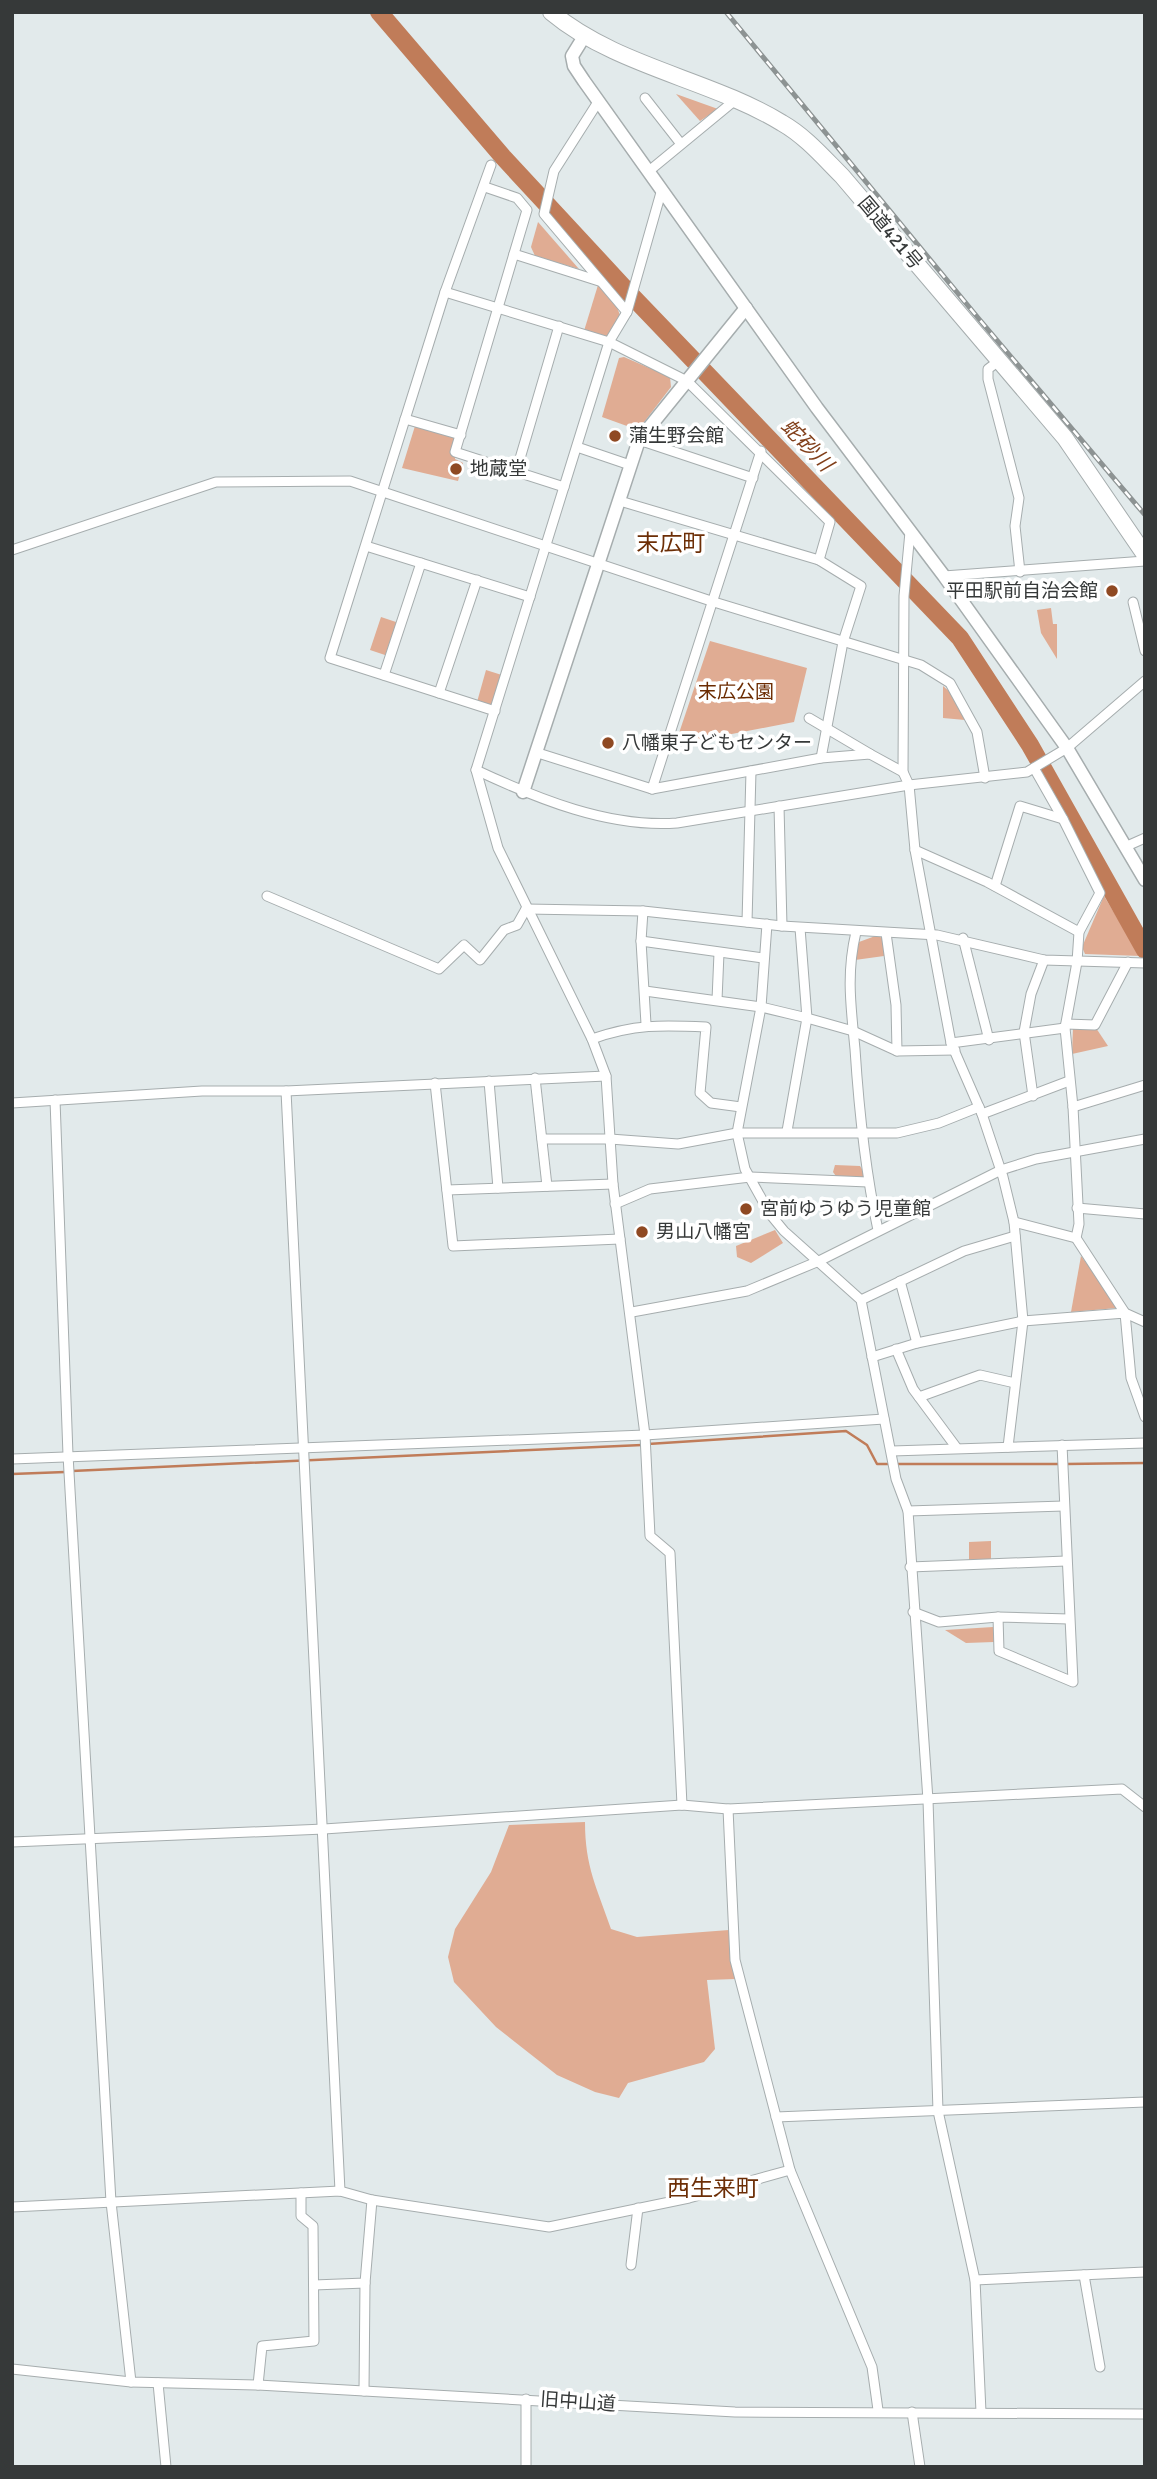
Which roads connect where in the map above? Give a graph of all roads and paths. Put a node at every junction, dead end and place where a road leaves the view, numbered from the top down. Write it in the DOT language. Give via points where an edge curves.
graph roads {
  1 [pos="551,12"];
  2 [pos="585,35"];
  3 [pos="645,98"];
  4 [pos="734,101"];
  5 [pos="598,102"];
  6 [pos="681,144"];
  7 [pos="491,165"];
  8 [pos="649,171"];
  9 [pos="485,187"];
  10 [pos="662,189"];
  11 [pos="514,254"];
  12 [pos="599,281"];
  13 [pos="445,292"];
  14 [pos="498,308"];
  15 [pos="746,308"];
  16 [pos="627,312"];
  17 [pos="559,326"];
  18 [pos="609,342"];
  19 [pos="1000,360"];
  20 [pos="687,381"];
  21 [pos="405,419"];
  22 [pos="460,435"];
  23 [pos="639,440"];
  24 [pos="577,447"];
  25 [pos="761,451"];
  26 [pos="629,465"];
  27 [pos="516,472"];
  28 [pos="753,478"];
  29 [pos="564,487"];
  30 [pos="382,494"];
  31 [pos="620,501"];
  32 [pos="910,532"];
  33 [pos="736,537"];
  34 [pos="547,544"];
  35 [pos="366,546"];
  36 [pos="12,550"];
  37 [pos="1145,555"];
  38 [pos="819,560"];
  39 [pos="1145,561"];
  40 [pos="421,563"];
  41 [pos="599,563"];
  42 [pos="1020,572"];
  43 [pos="944,576"];
  44 [pos="477,580"];
  45 [pos="530,597"];
  46 [pos="714,602"];
  47 [pos="1133,602"];
  48 [pos="843,642"];
  49 [pos="1145,651"];
  50 [pos="902,661"];
  51 [pos="384,675"];
  52 [pos="1145,681"];
  53 [pos="439,693"];
  54 [pos="495,712"];
  55 [pos="809,718"];
  56 [pos="827,726"];
  57 [pos="1067,748"];
  58 [pos="538,753"];
  59 [pos="870,754"];
  60 [pos="821,758"];
  61 [pos="1036,766"];
  62 [pos="476,770"];
  63 [pos="751,771"];
  64 [pos="903,772"];
  65 [pos="985,778"];
  66 [pos="909,785"];
  67 [pos="652,789"];
  68 [pos="523,792"];
  69 [pos="779,806"];
  70 [pos="752,811"];
  71 [pos="1063,818"];
  72 [pos="1145,838"];
  73 [pos="1126,846"];
  74 [pos="915,850"];
  75 [pos="1145,880"];
  76 [pos="995,886"];
  77 [pos="267,896"];
  78 [pos="526,909"];
  79 [pos="643,911"];
  80 [pos="747,922"];
  81 [pos="767,925"];
  82 [pos="782,926"];
  83 [pos="800,928"];
  84 [pos="856,932"];
  85 [pos="1079,932"];
  86 [pos="886,933"];
  87 [pos="930,936"];
  88 [pos="963,938"];
  89 [pos="641,941"];
  90 [pos="719,953"];
  91 [pos="763,958"];
  92 [pos="1044,960"];
  93 [pos="1077,962"];
  94 [pos="1128,962"];
  95 [pos="1145,963"];
  96 [pos="645,991"];
  97 [pos="717,1000"];
  98 [pos="761,1007"];
  99 [pos="807,1018"];
  100 [pos="646,1024"];
  101 [pos="1066,1026"];
  102 [pos="853,1031"];
  103 [pos="1024,1032"];
  104 [pos="592,1039"];
  105 [pos="989,1040"];
  106 [pos="953,1046"];
  107 [pos="897,1051"];
  108 [pos="607,1076"];
  109 [pos="535,1078"];
  110 [pos="489,1080"];
  111 [pos="1069,1081"];
  112 [pos="435,1083"];
  113 [pos="1145,1085"];
  114 [pos="286,1091"];
  115 [pos="1032,1096"];
  116 [pos="55,1100"];
  117 [pos="12,1103"];
  118 [pos="741,1107"];
  119 [pos="1073,1107"];
  120 [pos="981,1111"];
  121 [pos="787,1130"];
  122 [pos="737,1133"];
  123 [pos="861,1133"];
  124 [pos="542,1139"];
  125 [pos="610,1139"];
  126 [pos="1145,1139"];
  127 [pos="1075,1151"];
  128 [pos="1001,1170"];
  129 [pos="750,1177"];
  130 [pos="868,1182"];
  131 [pos="613,1184"];
  132 [pos="547,1186"];
  133 [pos="498,1188"];
  134 [pos="447,1190"];
  135 [pos="615,1204"];
  136 [pos="1077,1208"];
  137 [pos="1145,1214"];
  138 [pos="1014,1222"];
  139 [pos="878,1230"];
  140 [pos="1015,1236"];
  141 [pos="1076,1238"];
  142 [pos="620,1239"];
  143 [pos="819,1261"];
  144 [pos="900,1281"];
  145 [pos="861,1300"];
  146 [pos="632,1312"];
  147 [pos="1125,1313"];
  148 [pos="1023,1321"];
  149 [pos="1145,1322"];
  150 [pos="917,1343"];
  151 [pos="897,1349"];
  152 [pos="872,1357"];
  153 [pos="1145,1381"];
  154 [pos="1015,1383"];
  155 [pos="1133,1383"];
  156 [pos="919,1396"];
  157 [pos="1145,1417"];
  158 [pos="884,1419"];
  159 [pos="645,1435"];
  160 [pos="1145,1443"];
  161 [pos="1062,1445"];
  162 [pos="956,1447"];
  163 [pos="1008,1447"];
  164 [pos="305,1449"];
  165 [pos="892,1451"];
  166 [pos="68,1455"];
  167 [pos="12,1459"];
  168 [pos="1064,1506"];
  169 [pos="908,1511"];
  170 [pos="1066,1561"];
  171 [pos="910,1567"];
  172 [pos="913,1612"];
  173 [pos="998,1617"];
  174 [pos="1069,1619"];
  175 [pos="928,1800"];
  176 [pos="682,1805"];
  177 [pos="1145,1807"];
  178 [pos="728,1809"];
  179 [pos="324,1829"];
  180 [pos="90,1839"];
  181 [pos="12,1842"];
  182 [pos="1145,2102"];
  183 [pos="938,2111"];
  184 [pos="776,2118"];
  185 [pos="790,2170"];
  186 [pos="340,2191"];
  187 [pos="301,2193"];
  188 [pos="372,2200"];
  189 [pos="111,2202"];
  190 [pos="12,2207"];
  191 [pos="638,2208"];
  192 [pos="631,2265"];
  193 [pos="1145,2272"];
  194 [pos="1084,2275"];
  195 [pos="975,2280"];
  196 [pos="365,2283"];
  197 [pos="314,2285"];
  198 [pos="1100,2367"];
  199 [pos="12,2368"];
  200 [pos="131,2382"];
  201 [pos="158,2383"];
  202 [pos="258,2385"];
  203 [pos="364,2392"];
  204 [pos="526,2399"];
  205 [pos="878,2410"];
  206 [pos="912,2412"];
  207 [pos="981,2412"];
  208 [pos="1145,2414"];
  209 [pos="166,2467"];
  210 [pos="526,2467"];
  211 [pos="920,2467"];
  1 -- 2 [label="highway, 国道421号"];
  2 -- 4 [label="highway, 国道421号"];
  2 -- 5 [label="street" via="572,56"];
  3 -- 6 [label="street"];
  4 -- 6 [label="street"];
  4 -- 19 [label="highway, 国道421号" via="782,122 810,144"];
  5 -- 8 [label="street"];
  5 -- 12 [label="street" via="554,171 544,214"];
  6 -- 8 [label="street"];
  7 -- 9 [label="street"];
  8 -- 10 [label="street"];
  9 -- 11 [label="street" via="517,198 527,210"];
  9 -- 13 [label="street"];
  10 -- 15 [label="street"];
  10 -- 16 [label="street"];
  11 -- 12 [label="street"];
  11 -- 14 [label="street"];
  12 -- 16 [label="street"];
  13 -- 14 [label="street"];
  13 -- 21 [label="street"];
  14 -- 17 [label="street"];
  14 -- 22 [label="street"];
  15 -- 20 [label="street"];
  15 -- 32 [label="street"];
  16 -- 18 [label="street"];
  17 -- 18 [label="street"];
  17 -- 27 [label="street"];
  18 -- 20 [label="street"];
  18 -- 24 [label="street"];
  19 -- 37 [label="highway, 国道421号" via="1065,438"];
  19 -- 42 [label="street" via="988,369 988,379 1019,498 1015,526"];
  20 -- 23 [label="street"];
  20 -- 25 [label="street"];
  21 -- 22 [label="street"];
  21 -- 30 [label="street"];
  22 -- 27 [label="street" via="455,452"];
  23 -- 26 [label="street"];
  23 -- 28 [label="street"];
  24 -- 26 [label="street"];
  24 -- 29 [label="street"];
  25 -- 28 [label="street"];
  25 -- 38 [label="street" via="830,522"];
  26 -- 31 [label="street"];
  27 -- 29 [label="street"];
  28 -- 33 [label="street"];
  29 -- 34 [label="street"];
  30 -- 34 [label="street"];
  30 -- 35 [label="street"];
  30 -- 36 [label="street" via="350,481 216,482"];
  31 -- 33 [label="street"];
  31 -- 41 [label="street"];
  32 -- 43 [label="street"];
  32 -- 50 [label="street"];
  33 -- 38 [label="street"];
  33 -- 46 [label="street"];
  34 -- 41 [label="street"];
  34 -- 45 [label="street"];
  35 -- 40 [label="street"];
  35 -- 51 [label="street" via="330,658"];
  38 -- 48 [label="street" via="861,586"];
  39 -- 42 [label="street"];
  40 -- 44 [label="street"];
  40 -- 51 [label="street"];
  41 -- 46 [label="street"];
  41 -- 58 [label="street"];
  42 -- 43 [label="street"];
  43 -- 57 [label="street"];
  44 -- 45 [label="street"];
  44 -- 53 [label="street"];
  45 -- 54 [label="street"];
  46 -- 48 [label="street"];
  46 -- 67 [label="street"];
  47 -- 49 [label="street"];
  48 -- 50 [label="street"];
  48 -- 56 [label="street"];
  50 -- 64 [label="street"];
  50 -- 65 [label="street" via="921,664 950,683 977,732"];
  51 -- 53 [label="street"];
  52 -- 57 [label="street"];
  53 -- 54 [label="street"];
  54 -- 62 [label="street"];
  55 -- 56 [label="street"];
  56 -- 59 [label="street"];
  56 -- 60 [label="street"];
  57 -- 61 [label="street"];
  57 -- 73 [label="street"];
  58 -- 67 [label="street"];
  58 -- 68 [label="street"];
  59 -- 60 [label="street"];
  59 -- 64 [label="street"];
  60 -- 63 [label="street"];
  61 -- 65 [label="street" via="1027,772"];
  61 -- 71 [label="street"];
  62 -- 68 [label="street"];
  62 -- 78 [label="street" via="498,848"];
  63 -- 67 [label="street"];
  63 -- 70 [label="street"];
  64 -- 66 [label="street"];
  65 -- 66 [label="street"];
  66 -- 69 [label="street"];
  66 -- 74 [label="street"];
  68 -- 70 [label="street" via="643,826"];
  69 -- 70 [label="street"];
  69 -- 82 [label="street"];
  70 -- 80 [label="street"];
  71 -- 76 [label="street" via="1020,806"];
  71 -- 85 [label="street" via="1100,893"];
  72 -- 73 [label="street"];
  73 -- 75 [label="street"];
  74 -- 76 [label="street"];
  74 -- 87 [label="street"];
  76 -- 85 [label="street"];
  77 -- 78 [label="street" via="439,969 464,945 480,960 504,930 517,925"];
  78 -- 79 [label="street"];
  78 -- 104 [label="street"];
  79 -- 80 [label="street"];
  79 -- 89 [label="street"];
  80 -- 81 [label="street"];
  81 -- 82 [label="street"];
  81 -- 91 [label="street"];
  82 -- 83 [label="street"];
  83 -- 84 [label="street"];
  83 -- 99 [label="street"];
  84 -- 86 [label="street"];
  84 -- 102 [label="street" via="849,963"];
  85 -- 93 [label="street"];
  86 -- 87 [label="street"];
  86 -- 107 [label="street"];
  87 -- 88 [label="street"];
  87 -- 106 [label="street"];
  88 -- 92 [label="street"];
  88 -- 105 [label="street"];
  89 -- 90 [label="street"];
  89 -- 96 [label="street"];
  90 -- 91 [label="street"];
  90 -- 97 [label="street"];
  91 -- 98 [label="street"];
  92 -- 93 [label="street"];
  92 -- 103 [label="street"];
  93 -- 94 [label="street"];
  93 -- 101 [label="street"];
  94 -- 95 [label="street"];
  94 -- 101 [label="street" via="1095,1025"];
  96 -- 97 [label="street"];
  96 -- 100 [label="street"];
  97 -- 98 [label="street"];
  98 -- 99 [label="street"];
  98 -- 118 [label="street"];
  99 -- 102 [label="street"];
  99 -- 121 [label="street"];
  100 -- 104 [label="street"];
  100 -- 118 [label="street" via="706,1027 700,1093 711,1103"];
  101 -- 103 [label="street"];
  101 -- 111 [label="street"];
  102 -- 107 [label="street"];
  102 -- 123 [label="street"];
  103 -- 105 [label="street"];
  103 -- 115 [label="street"];
  104 -- 108 [label="street"];
  105 -- 106 [label="street"];
  106 -- 107 [label="street"];
  106 -- 120 [label="street"];
  108 -- 109 [label="street"];
  108 -- 125 [label="street"];
  109 -- 110 [label="street"];
  109 -- 124 [label="street"];
  110 -- 112 [label="street"];
  110 -- 133 [label="street"];
  111 -- 115 [label="street"];
  111 -- 119 [label="street"];
  112 -- 114 [label="street"];
  112 -- 134 [label="street"];
  113 -- 119 [label="street"];
  114 -- 116 [label="street"];
  114 -- 164 [label="street"];
  115 -- 120 [label="street"];
  116 -- 117 [label="street"];
  116 -- 166 [label="street"];
  118 -- 122 [label="street"];
  119 -- 127 [label="street"];
  120 -- 123 [label="street" via="908,1130"];
  120 -- 128 [label="street"];
  121 -- 122 [label="street"];
  121 -- 123 [label="street"];
  122 -- 125 [label="street" via="678,1144"];
  122 -- 129 [label="street"];
  123 -- 130 [label="street"];
  124 -- 125 [label="street"];
  124 -- 132 [label="street"];
  125 -- 131 [label="street"];
  126 -- 127 [label="street"];
  127 -- 128 [label="street"];
  127 -- 136 [label="street"];
  128 -- 138 [label="street"];
  128 -- 139 [label="street"];
  129 -- 130 [label="street"];
  129 -- 135 [label="street" via="650,1189"];
  129 -- 143 [label="street" via="770,1214"];
  130 -- 139 [label="street"];
  131 -- 132 [label="street"];
  131 -- 135 [label="street"];
  132 -- 133 [label="street"];
  133 -- 134 [label="street"];
  134 -- 142 [label="street" via="453,1246"];
  135 -- 142 [label="street"];
  136 -- 137 [label="street"];
  136 -- 141 [label="street"];
  138 -- 140 [label="street"];
  138 -- 141 [label="street"];
  139 -- 143 [label="street"];
  140 -- 144 [label="street" via="964,1251"];
  140 -- 148 [label="street"];
  141 -- 147 [label="street"];
  142 -- 146 [label="street"];
  143 -- 145 [label="street"];
  143 -- 146 [label="street" via="747,1292"];
  144 -- 145 [label="street"];
  144 -- 150 [label="street"];
  145 -- 152 [label="street"];
  146 -- 159 [label="street"];
  147 -- 148 [label="street"];
  147 -- 149 [label="street"];
  147 -- 155 [label="street"];
  148 -- 150 [label="street"];
  148 -- 154 [label="street"];
  150 -- 151 [label="street"];
  151 -- 152 [label="street"];
  151 -- 156 [label="street"];
  152 -- 158 [label="street"];
  153 -- 155 [label="street"];
  154 -- 156 [label="street" via="980,1375"];
  154 -- 163 [label="street"];
  155 -- 157 [label="street"];
  156 -- 162 [label="street"];
  158 -- 159 [label="street"];
  158 -- 165 [label="street"];
  159 -- 164 [label="street"];
  159 -- 176 [label="street" via="650,1536 670,1553"];
  160 -- 161 [label="street"];
  161 -- 163 [label="street"];
  161 -- 168 [label="street"];
  162 -- 163 [label="street"];
  162 -- 165 [label="street"];
  164 -- 166 [label="street"];
  164 -- 179 [label="street"];
  165 -- 169 [label="street"];
  166 -- 167 [label="street"];
  166 -- 180 [label="street"];
  168 -- 169 [label="street"];
  168 -- 170 [label="street"];
  169 -- 171 [label="street"];
  170 -- 171 [label="street"];
  170 -- 174 [label="street"];
  171 -- 172 [label="street"];
  172 -- 173 [label="street" via="939,1622"];
  172 -- 175 [label="street"];
  173 -- 174 [label="street"];
  173 -- 174 [label="street" via="999,1651 1073,1682"];
  175 -- 177 [label="street" via="1122,1789"];
  175 -- 178 [label="street"];
  175 -- 183 [label="street"];
  176 -- 178 [label="street"];
  176 -- 179 [label="street"];
  178 -- 184 [label="street" via="735,1960"];
  179 -- 180 [label="street"];
  179 -- 186 [label="street"];
  180 -- 181 [label="street"];
  180 -- 189 [label="street"];
  182 -- 183 [label="street"];
  183 -- 184 [label="street"];
  183 -- 195 [label="street"];
  184 -- 185 [label="street"];
  185 -- 191 [label="street"];
  185 -- 205 [label="street" via="872,2367"];
  186 -- 187 [label="street"];
  186 -- 188 [label="street"];
  187 -- 189 [label="street"];
  187 -- 197 [label="street" via="301,2216 313,2226"];
  188 -- 191 [label="street" via="549,2227"];
  188 -- 196 [label="street"];
  189 -- 190 [label="street"];
  189 -- 200 [label="street"];
  191 -- 192 [label="street"];
  193 -- 194 [label="street"];
  194 -- 195 [label="street"];
  194 -- 198 [label="street"];
  195 -- 207 [label="street"];
  196 -- 197 [label="street"];
  196 -- 203 [label="street"];
  197 -- 202 [label="street" via="314,2341 262,2346"];
  199 -- 200 [label="street, 旧中山道"];
  200 -- 201 [label="street, 旧中山道"];
  201 -- 202 [label="street, 旧中山道"];
  201 -- 209 [label="street"];
  202 -- 203 [label="street, 旧中山道"];
  203 -- 204 [label="street, 旧中山道"];
  204 -- 205 [label="street, 旧中山道" via="735,2412"];
  204 -- 210 [label="street"];
  205 -- 206 [label="street, 旧中山道"];
  206 -- 207 [label="street, 旧中山道"];
  206 -- 211 [label="street"];
  207 -- 208 [label="street, 旧中山道"];
}
